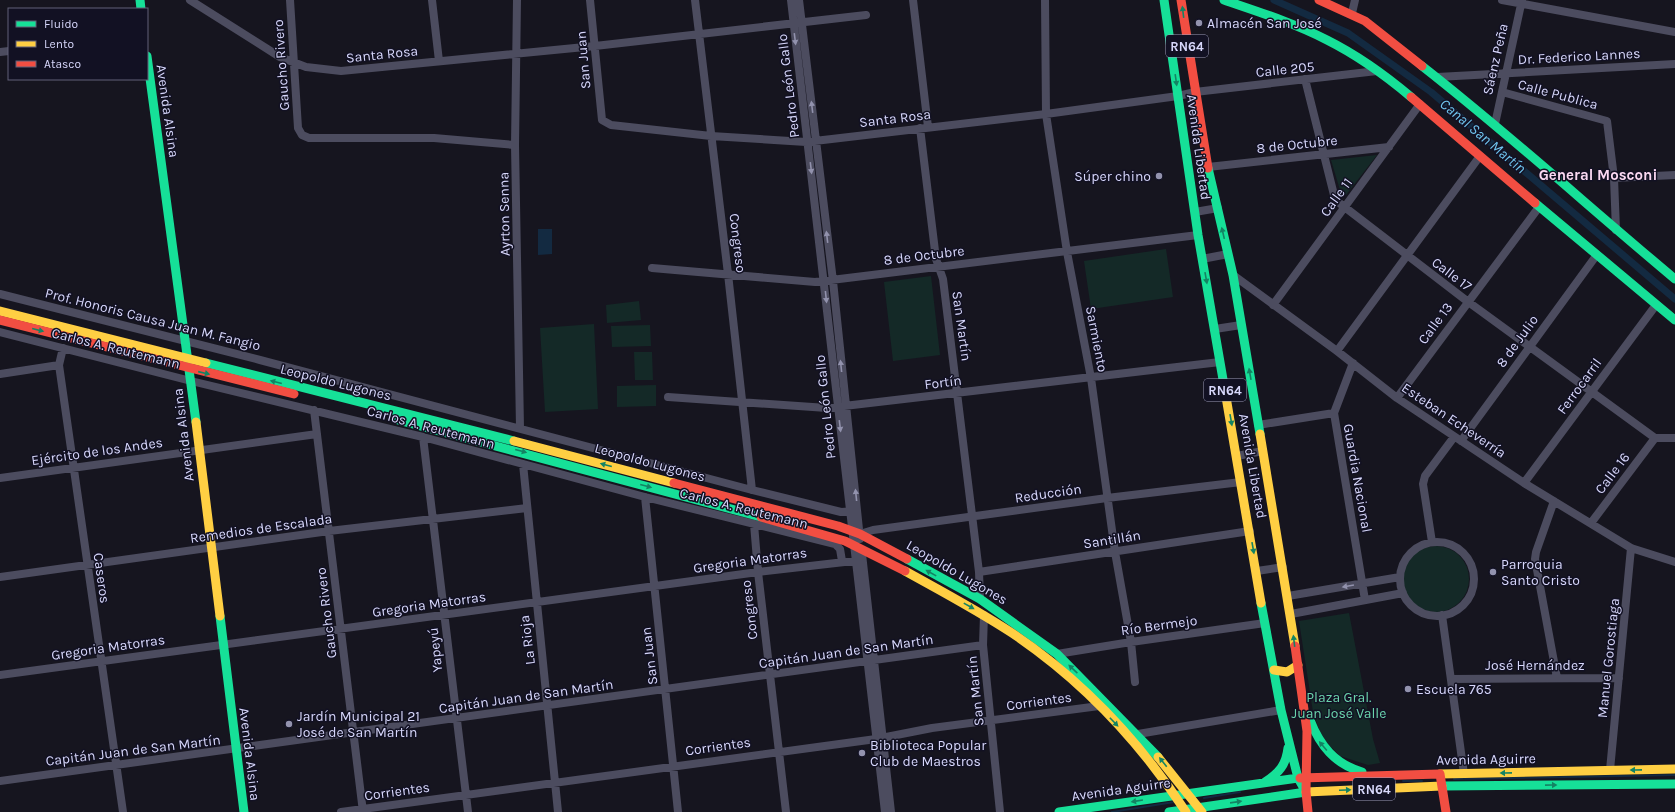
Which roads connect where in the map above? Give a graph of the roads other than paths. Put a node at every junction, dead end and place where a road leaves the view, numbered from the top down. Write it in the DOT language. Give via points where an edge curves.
graph roads {
  1 [pos="190,0"];
  2 [pos="290,0"];
  3 [pos="432,0"];
  4 [pos="518,0"];
  5 [pos="590,0"];
  6 [pos="695,0"];
  7 [pos="791,0"];
  8 [pos="799,0"];
  9 [pos="913,0"];
  10 [pos="1045,0"];
  11 [pos="1164,0"];
  12 [pos="1181,0"];
  13 [pos="1224,0"];
  14 [pos="1319,0"];
  15 [pos="1355,0"];
  16 [pos="1502,0"];
  17 [pos="1522,2"];
  18 [pos="1352,13"];
  19 [pos="866,15"];
  20 [pos="797,21"];
  21 [pos="1675,32"];
  22 [pos="698,33"];
  23 [pos="595,46"];
  24 [pos="516,53"];
  25 [pos="439,61"];
  26 [pos="148,63"];
  27 [pos="295,64"];
  28 [pos="1675,64"];
  29 [pos="1378,71"];
  30 [pos="1506,73"];
  31 [pos="1437,77"];
  32 [pos="1305,79"];
  33 [pos="1195,92"];
  34 [pos="1502,92"];
  35 [pos="1178,96"];
  36 [pos="1420,104"];
  37 [pos="1046,114"];
  38 [pos="601,117"];
  39 [pos="1495,124"];
  40 [pos="924,128"];
  41 [pos="711,136"];
  42 [pos="816,141"];
  43 [pos="807,142"];
  44 [pos="515,145"];
  45 [pos="1389,147"];
  46 [pos="1324,155"];
  47 [pos="1480,156"];
  48 [pos="1208,167"];
  49 [pos="1675,175"];
  50 [pos="1614,178"];
  51 [pos="1345,207"];
  52 [pos="1539,207"];
  53 [pos="1218,208"];
  54 [pos="1195,212"];
  55 [pos="1616,230"];
  56 [pos="1198,235"];
  57 [pos="1067,252"];
  58 [pos="1228,254"];
  59 [pos="1406,256"];
  60 [pos="1596,256"];
  61 [pos="1202,259"];
  62 [pos="938,266"];
  63 [pos="652,268"];
  64 [pos="728,274"];
  65 [pos="1232,275"];
  66 [pos="1673,275"];
  67 [pos="829,281"];
  68 [pos="0,294"];
  69 [pos="1467,301"];
  70 [pos="1656,304"];
  71 [pos="1273,305"];
  72 [pos="0,311"];
  73 [pos="0,320"];
  74 [pos="1675,320"];
  75 [pos="1241,325"];
  76 [pos="1215,330"];
  77 [pos="0,332"];
  78 [pos="186,341"];
  79 [pos="1529,346"];
  80 [pos="64,348"];
  81 [pos="1337,351"];
  82 [pos="188,360"];
  83 [pos="1220,362"];
  84 [pos="1353,363"];
  85 [pos="59,365"];
  86 [pos="189,370"];
  87 [pos="0,374"];
  88 [pos="1091,378"];
  89 [pos="191,381"];
  90 [pos="1591,392"];
  91 [pos="958,393"];
  92 [pos="668,397"];
  93 [pos="1397,398"];
  94 [pos="742,402"];
  95 [pos="842,407"];
  96 [pos="314,410"];
  97 [pos="1334,413"];
  98 [pos="1258,425"];
  99 [pos="520,428"];
  100 [pos="317,434"];
  101 [pos="423,437"];
  102 [pos="1655,438"];
  103 [pos="1675,438"];
  104 [pos="1457,439"];
  105 [pos="199,450"];
  106 [pos="1263,451"];
  107 [pos="1237,456"];
  108 [pos="523,464"];
  109 [pos="75,467"];
  110 [pos="0,478"];
  111 [pos="1241,482"];
  112 [pos="1524,483"];
  113 [pos="752,490"];
  114 [pos="645,497"];
  115 [pos="1108,498"];
  116 [pos="1554,501"];
  117 [pos="527,508"];
  118 [pos="854,512"];
  119 [pos="972,517"];
  120 [pos="432,518"];
  121 [pos="1591,523"];
  122 [pos="754,524"];
  123 [pos="329,531"];
  124 [pos="1250,531"];
  125 [pos="856,533"];
  126 [pos="1432,542"];
  127 [pos="857,546"];
  128 [pos="211,548"];
  129 [pos="1631,548"];
  130 [pos="1115,552"];
  131 [pos="859,560"];
  132 [pos="842,561"];
  133 [pos="1675,562"];
  134 [pos="87,565"];
  135 [pos="1283,567"];
  136 [pos="1257,571"];
  137 [pos="758,572"];
  138 [pos="979,572"];
  139 [pos="1400,576"];
  140 [pos="0,577"];
  141 [pos="1362,583"];
  142 [pos="654,586"];
  143 [pos="1403,593"];
  144 [pos="1288,596"];
  145 [pos="980,599"];
  146 [pos="1365,600"];
  147 [pos="536,602"];
  148 [pos="984,614"];
  149 [pos="1291,614"];
  150 [pos="444,615"];
  151 [pos="1442,615"];
  152 [pos="1265,623"];
  153 [pos="341,630"];
  154 [pos="1131,642"];
  155 [pos="222,645"];
  156 [pos="983,645"];
  157 [pos="1057,654"];
  158 [pos="871,660"];
  159 [pos="101,661"];
  160 [pos="1298,665"];
  161 [pos="1274,670"];
  162 [pos="770,674"];
  163 [pos="0,675"];
  164 [pos="1556,678"];
  165 [pos="1619,678"];
  166 [pos="1451,679"];
  167 [pos="1135,682"];
  168 [pos="666,690"];
  169 [pos="1304,700"];
  170 [pos="548,706"];
  171 [pos="1099,706"];
  172 [pos="1281,710"];
  173 [pos="456,718"];
  174 [pos="991,721"];
  175 [pos="354,733"];
  176 [pos="1138,734"];
  177 [pos="879,738"];
  178 [pos="1288,739"];
  179 [pos="236,750"];
  180 [pos="779,751"];
  181 [pos="116,764"];
  182 [pos="673,766"];
  183 [pos="1675,769"];
  184 [pos="1610,770"];
  185 [pos="1440,774"];
  186 [pos="1464,774"];
  187 [pos="1380,776"];
  188 [pos="1308,777"];
  189 [pos="1298,778"];
  190 [pos="0,781"];
  191 [pos="554,782"];
  192 [pos="1265,782"];
  193 [pos="1675,784"];
  194 [pos="1442,786"];
  195 [pos="1306,792"];
  196 [pos="1187,793"];
  197 [pos="465,794"];
  198 [pos="1176,795"];
  199 [pos="1102,810"];
  200 [pos="1201,810"];
  201 [pos="362,811"];
  202 [pos="1186,811"];
  203 [pos="123,812"];
  204 [pos="244,812"];
  205 [pos="341,812"];
  206 [pos="468,812"];
  207 [pos="558,812"];
  208 [pos="678,812"];
  209 [pos="786,812"];
  210 [pos="885,812"];
  211 [pos="891,812"];
  212 [pos="1000,812"];
  213 [pos="1059,812"];
  214 [pos="1170,812"];
  215 [pos="1308,812"];
  216 [pos="1446,812"];
  1 -- 27 [label="street, Santa Rosa" via="271,52"];
  2 -- 27 [label="street, Gaucho Rivero"];
  3 -- 25 [label="street"];
  4 -- 24 [label="street, Ayrton Senna"];
  5 -- 23 [label="street, San Juan"];
  6 -- 22 [label="street, Congreso"];
  7 -- 20 [label="street, Pedro León Gallo"];
  8 -- 20 [label="street, Pedro León Gallo"];
  9 -- 40 [label="street, San Martín"];
  10 -- 37 [label="street, Sarmiento"];
  11 -- 35 [label="main road, Avenida Libertad / RN64, one-way"];
  33 -- 12 [label="main road, Avenida Libertad / RN64, one-way"];
  13 -- 29 [label="main road" via="1315,33"];
  14 -- 18 [label="main road"];
  15 -- 18 [label="street"];
  16 -- 17 [label="street"];
  17 -- 21 [label="street"];
  17 -- 30 [label="street, Sáenz Peña"];
  18 -- 31 [label="main road" via="1365,20"];
  19 -- 20 [label="street, Santa Rosa"];
  20 -- 22 [label="street, Santa Rosa"];
  42 -- 20 [label="street, Pedro León Gallo, one-way"];
  20 -- 43 [label="street, Pedro León Gallo, one-way"];
  22 -- 23 [label="street, Santa Rosa"];
  22 -- 41 [label="street, Congreso"];
  23 -- 24 [label="street, Santa Rosa"];
  23 -- 38 [label="street, San Juan"];
  24 -- 25 [label="street, Santa Rosa"];
  24 -- 44 [label="street, Ayrton Senna"];
  25 -- 27 [label="street, Santa Rosa" via="340,71"];
  26 -- 78 [label="main road, Avenida Alsina"];
  27 -- 44 [label="street, Gaucho Rivero" via="298,128 302,135 309,138 441,138"];
  28 -- 30 [label="street, Dr. Federico Lannes"];
  29 -- 32 [label="street, Calle 205"];
  29 -- 36 [label="main road"];
  30 -- 31 [label="street, Dr. Federico Lannes"];
  30 -- 34 [label="street, Sáenz Peña"];
  31 -- 39 [label="main road"];
  32 -- 33 [label="street, Calle 205"];
  32 -- 46 [label="street, Calle 17"];
  33 -- 35 [label="street, Santa Rosa"];
  33 -- 48 [label="main road, Avenida Libertad / RN64"];
  34 -- 39 [label="street, Sáenz Peña"];
  34 -- 50 [label="street, Calle Publica" via="1607,121"];
  35 -- 37 [label="street, Santa Rosa"];
  35 -- 54 [label="main road, Avenida Libertad / RN64"];
  36 -- 45 [label="street, Calle 11"];
  36 -- 47 [label="main road"];
  37 -- 40 [label="street, Santa Rosa"];
  37 -- 57 [label="street, Sarmiento"];
  38 -- 41 [label="street, Santa Rosa" via="611,125"];
  39 -- 55 [label="main road"];
  40 -- 42 [label="street, Santa Rosa"];
  40 -- 62 [label="street, San Martín"];
  41 -- 43 [label="street, Santa Rosa"];
  41 -- 64 [label="street, Congreso"];
  42 -- 43 [label="street, Santa Rosa"];
  67 -- 42 [label="street, Pedro León Gallo, one-way"];
  43 -- 67 [label="street, Pedro León Gallo, one-way"];
  44 -- 99 [label="street, Ayrton Senna"];
  45 -- 46 [label="street, 8 de Octubre"];
  45 -- 51 [label="street, Calle 11"];
  46 -- 48 [label="street, 8 de Octubre"];
  46 -- 51 [label="street, Calle 17" via="1334,195"];
  47 -- 52 [label="main road"];
  47 -- 59 [label="street"];
  48 -- 53 [label="main road, Avenida Libertad / RN64"];
  49 -- 50 [label="street"];
  50 -- 55 [label="street"];
  51 -- 59 [label="street, Calle 17"];
  51 -- 71 [label="street, Calle 11"];
  52 -- 60 [label="main road"];
  52 -- 69 [label="street, Calle 13"];
  53 -- 54 [label="street"];
  58 -- 53 [label="main road, Avenida Libertad / RN64, one-way"];
  54 -- 56 [label="main road, Avenida Libertad / RN64"];
  55 -- 66 [label="main road"];
  56 -- 57 [label="street, 8 de Octubre"];
  56 -- 61 [label="main road, Avenida Libertad / RN64"];
  57 -- 62 [label="street, 8 de Octubre"];
  57 -- 88 [label="street, Sarmiento"];
  58 -- 61 [label="street"];
  58 -- 65 [label="main road, Avenida Libertad / RN64"];
  59 -- 69 [label="street, Calle 17"];
  59 -- 81 [label="street"];
  60 -- 70 [label="main road"];
  60 -- 79 [label="street, 8 de Julio"];
  61 -- 76 [label="main road, Avenida Libertad / RN64, one-way"];
  62 -- 67 [label="street, 8 de Octubre"];
  62 -- 91 [label="street, San Martín" via="943,279"];
  63 -- 64 [label="street, 8 de Octubre"];
  64 -- 67 [label="street, 8 de Octubre"];
  64 -- 94 [label="street, Congreso"];
  65 -- 71 [label="street, Esteban Echeverría"];
  65 -- 75 [label="main road, Avenida Libertad / RN64"];
  67 -- 95 [label="street, Pedro León Gallo"];
  68 -- 78 [label="street, Prof. Honoris Causa Juan M. Fangio"];
  69 -- 79 [label="street, Calle 17"];
  69 -- 93 [label="street, Calle 13"];
  70 -- 74 [label="main road"];
  70 -- 90 [label="street, Ferrocarril"];
  71 -- 81 [label="street, Esteban Echeverría"];
  72 -- 82 [label="main road, Leopoldo Lugones"];
  73 -- 86 [label="main road, Leopoldo Lugones, one-way"];
  75 -- 76 [label="street"];
  98 -- 75 [label="main road, Avenida Libertad / RN64, one-way"];
  76 -- 83 [label="main road, Avenida Libertad / RN64"];
  77 -- 80 [label="street, Carlos A. Reutemann"];
  78 -- 82 [label="main road, Avenida Alsina"];
  78 -- 99 [label="street, Prof. Honoris Causa Juan M. Fangio"];
  79 -- 90 [label="street, Calle 17"];
  79 -- 104 [label="street, 8 de Julio"];
  80 -- 85 [label="street, Caseros"];
  80 -- 89 [label="street, Carlos A. Reutemann"];
  81 -- 84 [label="street, Esteban Echeverría"];
  82 -- 86 [label="main road, Avenida Alsina"];
  125 -- 82 [label="main road, Leopoldo Lugones, one-way" via="838,526 522,443"];
  83 -- 88 [label="street, Fortín"];
  83 -- 107 [label="main road, Avenida Libertad / RN64, one-way"];
  84 -- 93 [label="street, Esteban Echeverría"];
  84 -- 97 [label="street, Guardia Nacional"];
  85 -- 87 [label="street"];
  85 -- 109 [label="street, Caseros"];
  86 -- 89 [label="main road, Avenida Alsina"];
  86 -- 127 [label="main road, Leopoldo Lugones, one-way" via="321,400 522,452 834,537"];
  88 -- 91 [label="street, Fortín"];
  88 -- 115 [label="street, Sarmiento"];
  89 -- 96 [label="street, Carlos A. Reutemann"];
  89 -- 105 [label="main road, Avenida Alsina"];
  90 -- 102 [label="street, Calle 17"];
  90 -- 112 [label="street, Ferrocarril"];
  91 -- 95 [label="street, Fortín"];
  91 -- 119 [label="street, San Martín"];
  92 -- 94 [label="street, Fortín"];
  93 -- 104 [label="street, Esteban Echeverría"];
  94 -- 95 [label="street, Fortín" via="819,408"];
  94 -- 113 [label="street, Congreso"];
  95 -- 118 [label="street, Pedro León Gallo"];
  96 -- 100 [label="street, Gaucho Rivero"];
  96 -- 101 [label="street, Carlos A. Reutemann"];
  97 -- 98 [label="street"];
  97 -- 141 [label="street, Guardia Nacional"];
  98 -- 106 [label="main road, Avenida Libertad / RN64"];
  99 -- 113 [label="street, Prof. Honoris Causa Juan M. Fangio"];
  100 -- 105 [label="street, Ejército de los Andes"];
  100 -- 123 [label="street, Gaucho Rivero"];
  101 -- 108 [label="street, Carlos A. Reutemann"];
  101 -- 120 [label="street, Yapeyú"];
  102 -- 103 [label="street"];
  102 -- 121 [label="street, Calle 16"];
  104 -- 112 [label="street, Esteban Echeverría"];
  104 -- 126 [label="street, 8 de Julio" via="1425,476 1423,484"];
  105 -- 109 [label="street, Ejército de los Andes"];
  105 -- 128 [label="main road, Avenida Alsina"];
  106 -- 107 [label="street"];
  106 -- 135 [label="main road, Avenida Libertad / RN64"];
  107 -- 111 [label="main road, Avenida Libertad / RN64"];
  108 -- 114 [label="street, Carlos A. Reutemann"];
  108 -- 117 [label="street, La Rioja"];
  109 -- 110 [label="street, Ejército de los Andes"];
  109 -- 134 [label="street, Caseros"];
  111 -- 115 [label="street, Reducción"];
  111 -- 124 [label="main road, Avenida Libertad / RN64"];
  112 -- 116 [label="street, Esteban Echeverría"];
  113 -- 118 [label="street, Prof. Honoris Causa Juan M. Fangio" via="841,512"];
  114 -- 122 [label="street, Carlos A. Reutemann"];
  114 -- 142 [label="street, San Juan"];
  115 -- 119 [label="street, Reducción"];
  115 -- 130 [label="street, Sarmiento"];
  116 -- 121 [label="street, Esteban Echeverría"];
  116 -- 164 [label="street" via="1535,559"];
  117 -- 120 [label="street, Remedios de Escalada"];
  117 -- 147 [label="street, La Rioja"];
  118 -- 125 [label="street, Pedro León Gallo"];
  119 -- 125 [label="street, Reducción"];
  119 -- 138 [label="street, San Martín"];
  120 -- 123 [label="street, Remedios de Escalada"];
  120 -- 150 [label="street, Yapeyú"];
  121 -- 129 [label="street, Esteban Echeverría"];
  122 -- 132 [label="street, Carlos A. Reutemann" via="835,544 840,549"];
  122 -- 137 [label="street, Congreso"];
  123 -- 128 [label="street, Remedios de Escalada"];
  123 -- 153 [label="street, Gaucho Rivero"];
  124 -- 130 [label="street, Santillán"];
  124 -- 136 [label="main road, Avenida Libertad / RN64, one-way"];
  125 -- 127 [label="street, Pedro León Gallo"];
  145 -- 125 [label="main road, Leopoldo Lugones, one-way"];
  126 -- 139 [label="street" via="1420,546 1410,554 1403,564"];
  126 -- 151 [label="street" via="1444,542 1456,547 1466,556 1472,567 1474,580 1465,603 1455,611"];
  127 -- 131 [label="street, Pedro León Gallo"];
  127 -- 148 [label="main road, Leopoldo Lugones, one-way"];
  128 -- 134 [label="street, Remedios de Escalada"];
  128 -- 155 [label="main road, Avenida Alsina"];
  129 -- 133 [label="street, Esteban Echeverría"];
  129 -- 165 [label="street, Manuel Gorostiaga"];
  130 -- 138 [label="street, Santillán"];
  130 -- 154 [label="street, Sarmiento"];
  131 -- 132 [label="street, Gregoria Matorras"];
  131 -- 158 [label="street, Pedro León Gallo"];
  132 -- 137 [label="street, Gregoria Matorras"];
  134 -- 140 [label="street, Remedios de Escalada"];
  134 -- 159 [label="street, Caseros"];
  135 -- 136 [label="street"];
  135 -- 144 [label="main road, Avenida Libertad / RN64"];
  136 -- 152 [label="main road, Avenida Libertad / RN64"];
  137 -- 142 [label="street, Gregoria Matorras"];
  137 -- 162 [label="street, Congreso"];
  138 -- 145 [label="street, San Martín"];
  139 -- 141 [label="street"];
  139 -- 143 [label="street"];
  141 -- 144 [label="street, one-way"];
  141 -- 146 [label="street, Guardia Nacional"];
  142 -- 147 [label="street, Gregoria Matorras"];
  142 -- 168 [label="street, San Juan"];
  143 -- 146 [label="street"];
  143 -- 151 [label="street" via="1409,604 1419,611 1430,615"];
  144 -- 149 [label="main road, Avenida Libertad / RN64"];
  145 -- 157 [label="main road, Leopoldo Lugones"];
  146 -- 149 [label="street"];
  147 -- 150 [label="street, Gregoria Matorras"];
  147 -- 170 [label="street, La Rioja"];
  148 -- 156 [label="street, San Martín"];
  148 -- 171 [label="main road, Leopoldo Lugones" via="1048,660"];
  160 -- 149 [label="main road, Avenida Libertad / RN64, one-way"];
  150 -- 153 [label="street, Gregoria Matorras"];
  150 -- 173 [label="street, Yapeyú"];
  151 -- 166 [label="street"];
  152 -- 154 [label="street, Río Bermejo"];
  152 -- 161 [label="main road, Avenida Libertad / RN64"];
  153 -- 155 [label="street, Gregoria Matorras"];
  153 -- 175 [label="street, Gaucho Rivero"];
  154 -- 157 [label="street, Río Bermejo"];
  154 -- 167 [label="street, Sarmiento"];
  155 -- 159 [label="street, Gregoria Matorras"];
  155 -- 179 [label="main road, Avenida Alsina"];
  156 -- 158 [label="street, Capitán Juan de San Martín"];
  156 -- 174 [label="street, San Martín"];
  176 -- 157 [label="main road, Leopoldo Lugones, one-way"];
  158 -- 162 [label="street, Capitán Juan de San Martín"];
  158 -- 177 [label="street, Pedro León Gallo"];
  159 -- 163 [label="street, Gregoria Matorras"];
  159 -- 181 [label="street, Caseros"];
  160 -- 161 [label="main road" via="1291,672"];
  160 -- 169 [label="main road, Avenida Libertad / RN64"];
  161 -- 172 [label="main road, Avenida Libertad / RN64"];
  162 -- 168 [label="street, Capitán Juan de San Martín"];
  162 -- 180 [label="street, Congreso"];
  164 -- 165 [label="street, José Hernández"];
  164 -- 166 [label="street, José Hernández"];
  165 -- 184 [label="street, Manuel Gorostiaga"];
  166 -- 186 [label="street"];
  168 -- 170 [label="street, Capitán Juan de San Martín"];
  168 -- 182 [label="street, San Juan"];
  187 -- 169 [label="main road, one-way" via="1352,770 1342,765 1322,746 1315,734"];
  169 -- 188 [label="main road, Avenida Libertad / RN64"];
  170 -- 173 [label="street, Capitán Juan de San Martín"];
  170 -- 191 [label="street, La Rioja"];
  171 -- 174 [label="street, Corrientes"];
  171 -- 198 [label="main road, Leopoldo Lugones, one-way"];
  172 -- 176 [label="street"];
  172 -- 178 [label="main road, Avenida Libertad / RN64"];
  173 -- 175 [label="street, Capitán Juan de San Martín"];
  173 -- 197 [label="street, Yapeyú"];
  174 -- 177 [label="street, Corrientes"];
  174 -- 212 [label="street, San Martín"];
  175 -- 179 [label="street, Capitán Juan de San Martín"];
  175 -- 201 [label="street, Gaucho Rivero"];
  196 -- 176 [label="main road, Leopoldo Lugones, one-way"];
  177 -- 180 [label="street, Corrientes"];
  177 -- 210 [label="street, Pedro León Gallo"];
  177 -- 211 [label="street, Pedro León Gallo"];
  178 -- 189 [label="main road, Avenida Libertad / RN64"];
  178 -- 192 [label="main road" via="1286,764 1280,772"];
  179 -- 181 [label="street, Capitán Juan de San Martín"];
  179 -- 204 [label="main road, Avenida Alsina"];
  180 -- 182 [label="street, Corrientes"];
  180 -- 209 [label="street, Congreso"];
  181 -- 190 [label="street, Capitán Juan de San Martín"];
  181 -- 203 [label="street, Caseros"];
  182 -- 191 [label="street, Corrientes"];
  182 -- 208 [label="street, San Juan"];
  183 -- 184 [label="main road, Avenida Aguirre, one-way"];
  184 -- 186 [label="main road, Avenida Aguirre, one-way"];
  185 -- 186 [label="main road, Avenida Aguirre"];
  185 -- 187 [label="main road, Avenida Aguirre / RN64"];
  185 -- 194 [label="main road"];
  187 -- 188 [label="main road, Avenida Aguirre / RN64"];
  188 -- 189 [label="main road, Avenida Aguirre / RN64"];
  188 -- 195 [label="main road, Avenida Libertad / RN64"];
  189 -- 192 [label="main road, Avenida Aguirre"];
  189 -- 195 [label="main road, Avenida Libertad / RN64"];
  191 -- 197 [label="street, Corrientes"];
  191 -- 207 [label="street, La Rioja"];
  192 -- 196 [label="main road, Avenida Aguirre"];
  194 -- 193 [label="main road, Avenida Aguirre, one-way"];
  195 -- 194 [label="main road, Avenida Aguirre / RN64, one-way"];
  194 -- 216 [label="main road"];
  200 -- 195 [label="main road, Avenida Aguirre, one-way"];
  195 -- 215 [label="main road, Avenida Libertad"];
  196 -- 198 [label="main road, Avenida Aguirre"];
  196 -- 200 [label="main road, Leopoldo Lugones"];
  197 -- 201 [label="street, Corrientes"];
  197 -- 206 [label="street, Yapeyú"];
  198 -- 199 [label="main road, Avenida Aguirre, one-way"];
  198 -- 202 [label="main road, Leopoldo Lugones"];
  199 -- 213 [label="main road, Avenida Aguirre"];
  200 -- 202 [label="main road, Avenida Aguirre"];
  201 -- 205 [label="street, Corrientes"];
  202 -- 214 [label="main road, Avenida Aguirre"];
}
